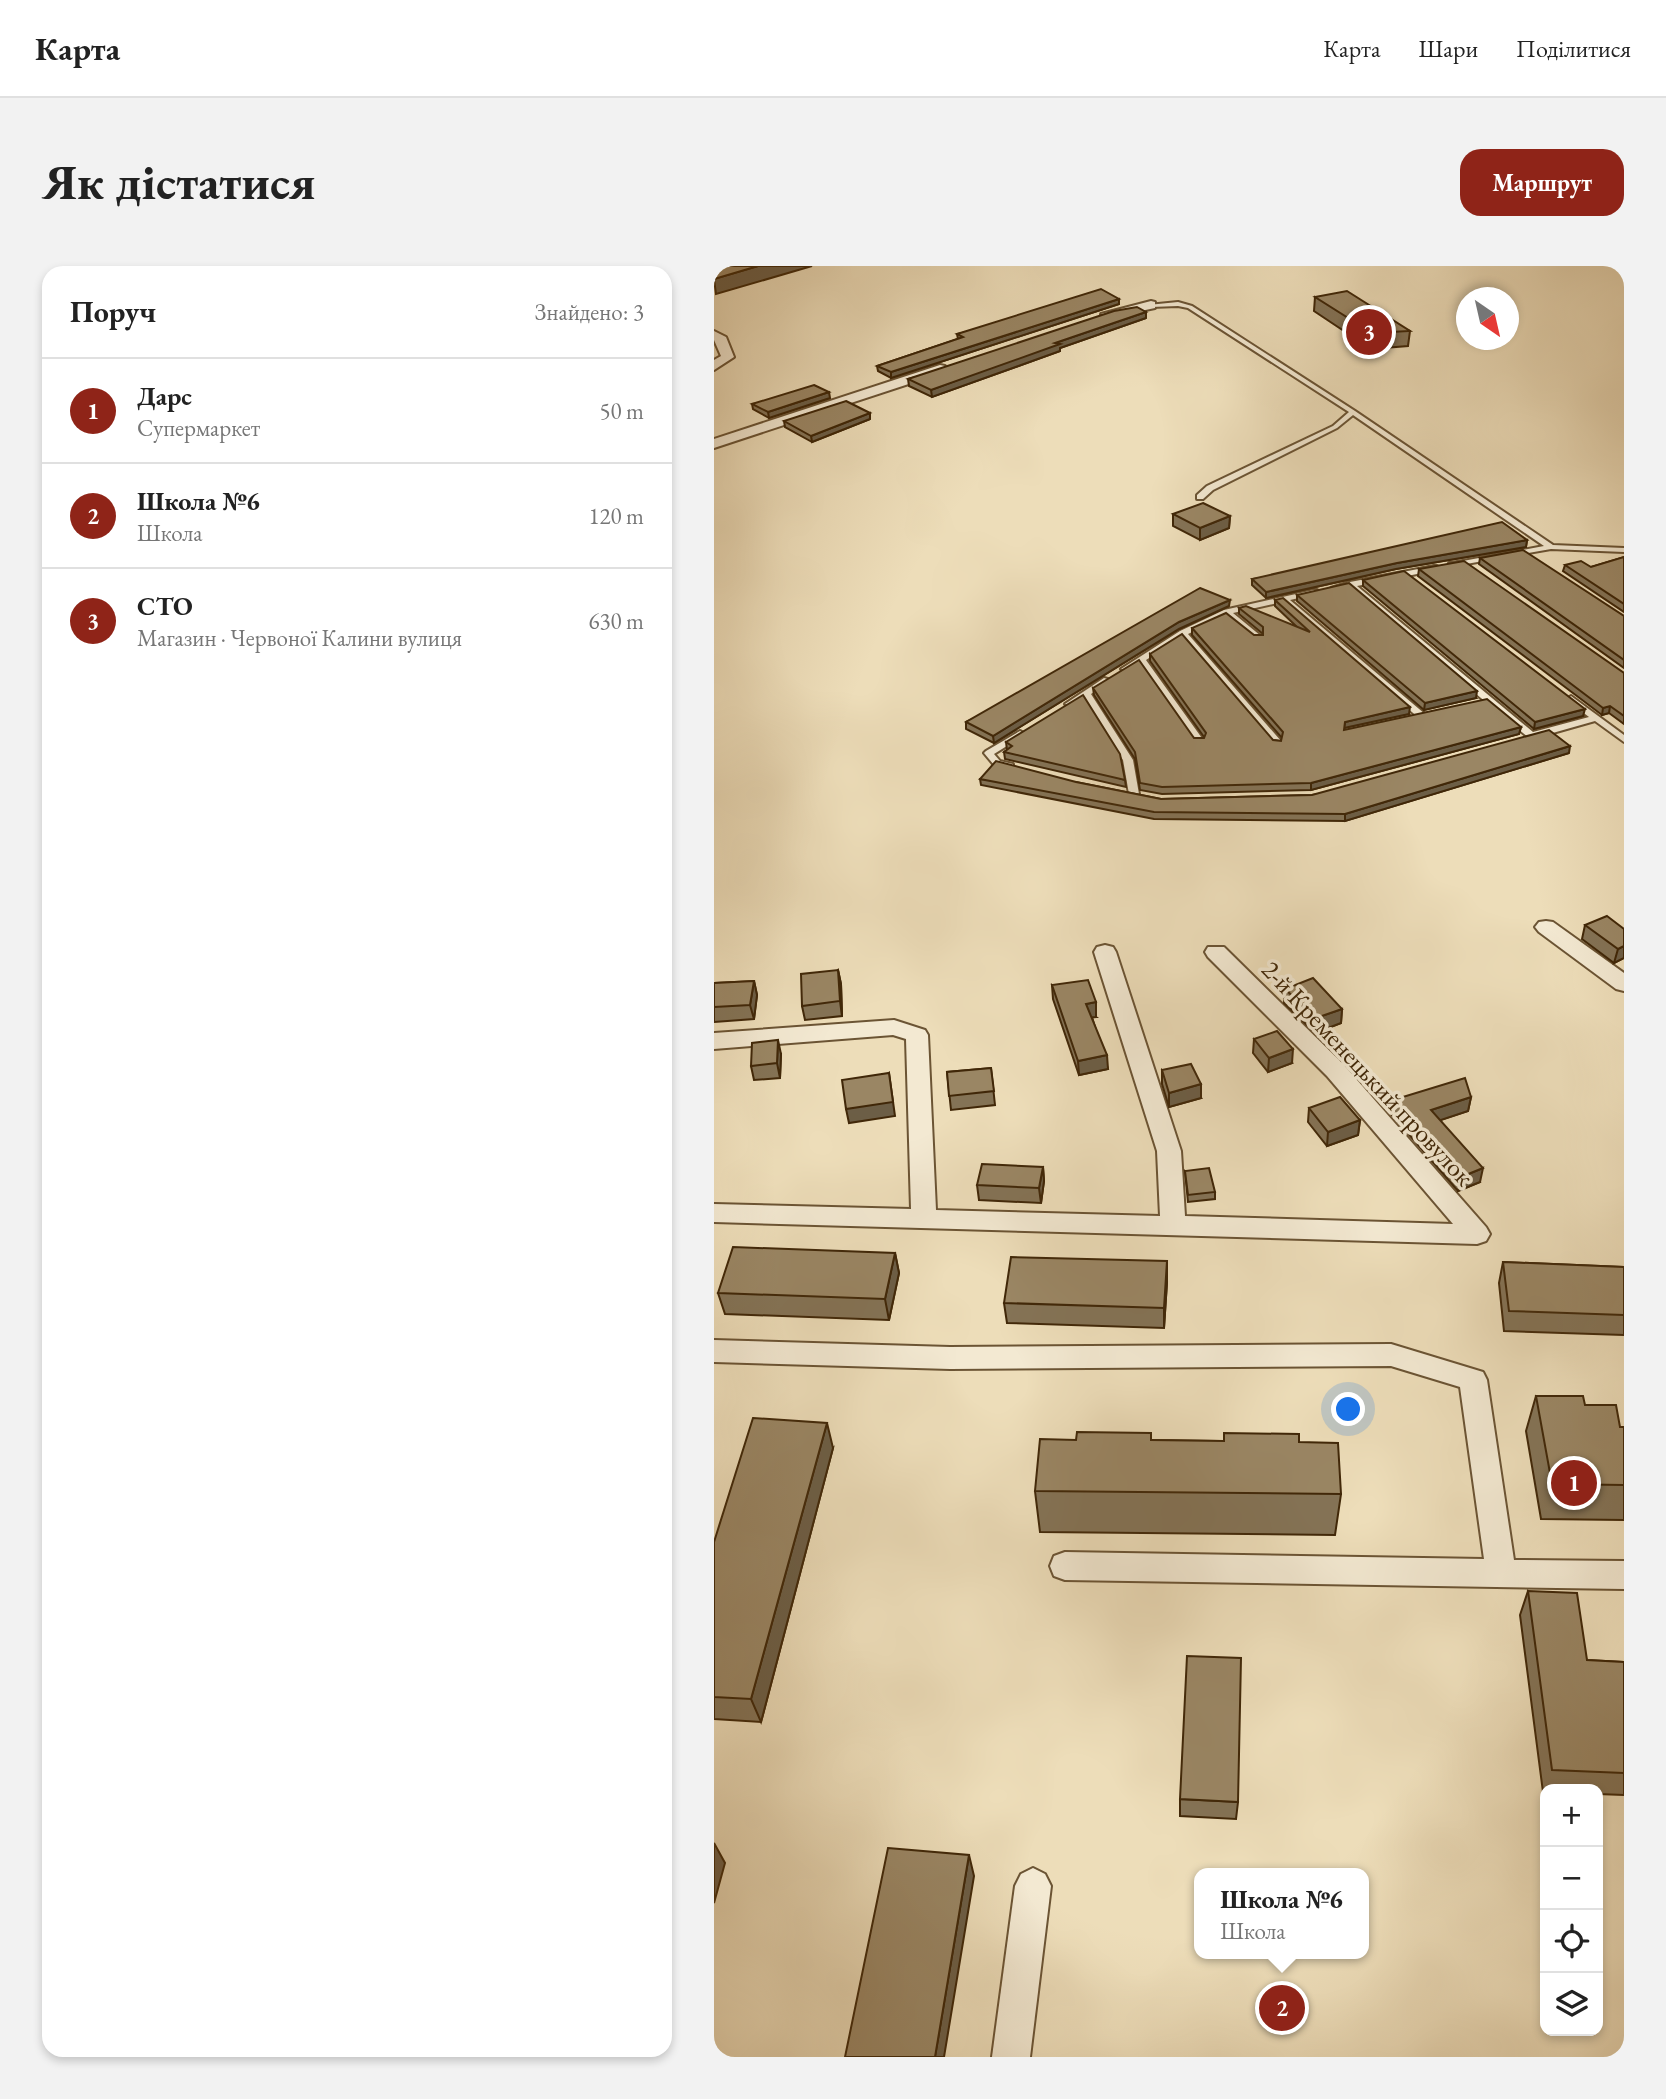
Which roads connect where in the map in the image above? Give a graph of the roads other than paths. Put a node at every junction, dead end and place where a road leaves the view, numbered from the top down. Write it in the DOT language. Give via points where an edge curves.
graph roads {
  1 [pos="1151,305"];
  2 [pos="1099,316"];
  3 [pos="714,335"];
  4 [pos="953,365"];
  5 [pos="714,366"];
  6 [pos="1353,412"];
  7 [pos="714,444"];
  8 [pos="1200,497"];
  9 [pos="1551,547"];
  10 [pos="1624,550"];
  11 [pos="1525,552"];
  12 [pos="1536,559"];
  13 [pos="1465,562"];
  14 [pos="1476,570"];
  15 [pos="1406,573"];
  16 [pos="1416,581"];
  17 [pos="1350,584"];
  18 [pos="1283,598"];
  19 [pos="1227,612"];
  20 [pos="1183,633"];
  21 [pos="1258,638"];
  22 [pos="1141,659"];
  23 [pos="1086,694"];
  24 [pos="1564,694"];
  25 [pos="1489,700"];
  26 [pos="1476,703"];
  27 [pos="1064,707"];
  28 [pos="1435,713"];
  29 [pos="1422,716"];
  30 [pos="1596,718"];
  31 [pos="1410,719"];
  32 [pos="1032,726"];
  33 [pos="1532,736"];
  34 [pos="1519,739"];
  35 [pos="1624,739"];
  36 [pos="1199,741"];
  37 [pos="1278,743"];
  38 [pos="1024,769"];
  39 [pos="1123,792"];
  40 [pos="1134,794"];
  41 [pos="1148,797"];
  42 [pos="1546,927"];
  43 [pos="1105,952"];
  44 [pos="1216,952"];
  45 [pos="1624,984"];
  46 [pos="714,1041"];
  47 [pos="714,1213"];
  48 [pos="924,1220"];
  49 [pos="1173,1226"];
  50 [pos="714,1351"];
  51 [pos="1065,1566"];
  52 [pos="1501,1573"];
  53 [pos="1624,1574"];
  54 [pos="1033,1885"];
  55 [pos="1011,2057"];
  1 -- 2 [label="street"];
  1 -- 6 [label="lane" via="1190,307"];
  3 -- 5 [label="street" via="722,340 728,357"];
  4 -- 7 [label="street"];
  6 -- 8 [label="lane" via="1335,427"];
  6 -- 9 [label="lane"];
  9 -- 10 [label="lane"];
  9 -- 11 [label="lane"];
  11 -- 12 [label="lane"];
  11 -- 13 [label="lane"];
  13 -- 14 [label="lane"];
  13 -- 15 [label="lane"];
  15 -- 16 [label="lane"];
  15 -- 17 [label="lane"];
  17 -- 18 [label="lane"];
  17 -- 25 [label="lane"];
  18 -- 19 [label="lane"];
  18 -- 29 [label="lane"];
  19 -- 20 [label="lane"];
  19 -- 21 [label="lane"];
  20 -- 22 [label="lane"];
  20 -- 37 [label="lane"];
  22 -- 23 [label="lane"];
  22 -- 36 [label="lane"];
  23 -- 27 [label="lane"];
  23 -- 40 [label="lane" via="1128,760"];
  24 -- 30 [label="lane"];
  25 -- 26 [label="lane"];
  25 -- 33 [label="lane"];
  28 -- 29 [label="lane"];
  29 -- 31 [label="lane"];
  30 -- 33 [label="lane"];
  30 -- 35 [label="lane"];
  32 -- 38 [label="lane" via="989,753 997,762"];
  33 -- 34 [label="lane"];
  39 -- 40 [label="lane"];
  40 -- 41 [label="lane"];
  42 -- 45 [label="street"];
  43 -- 49 [label="street" via="1169,1151"];
  44 -- 49 [label="street, 2-й Кременецький провулок" via="1335,1070 1478,1234"];
  46 -- 48 [label="street" via="894,1027 916,1035"];
  47 -- 48 [label="street"];
  48 -- 49 [label="street"];
  50 -- 52 [label="street" via="950,1358 1391,1355 1473,1380"];
  51 -- 52 [label="street"];
  52 -- 53 [label="street"];
  54 -- 55 [label="street"];
}
